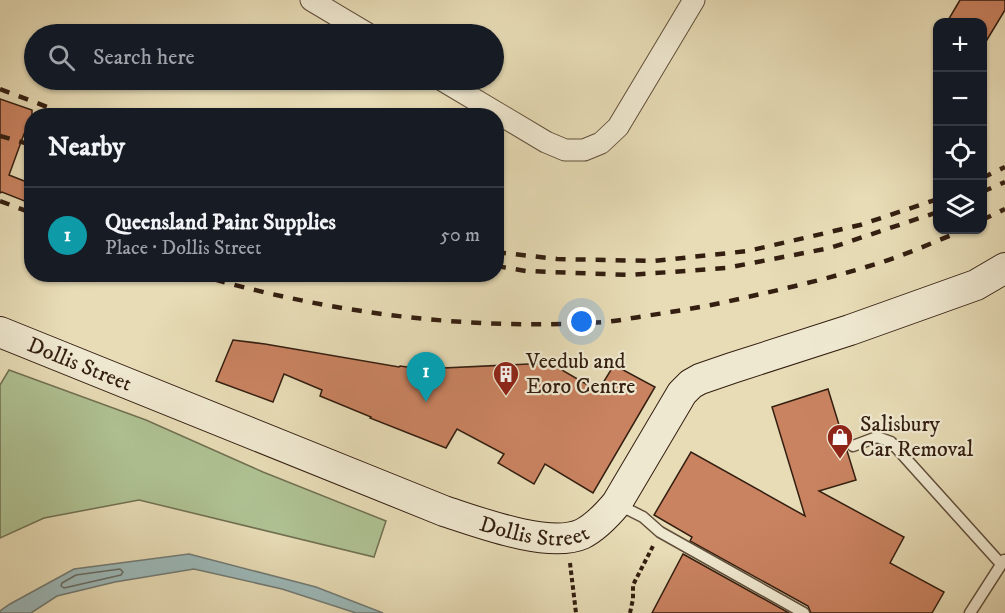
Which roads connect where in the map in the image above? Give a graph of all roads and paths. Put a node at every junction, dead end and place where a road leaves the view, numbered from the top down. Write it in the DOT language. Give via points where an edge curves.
graph roads {
  1 [pos="311,0"];
  2 [pos="694,0"];
  3 [pos="351,24"];
  4 [pos="459,90"];
  5 [pos="489,108"];
  6 [pos="504,117"];
  7 [pos="1005,268"];
  8 [pos="0,332"];
  9 [pos="852,446"];
  10 [pos="617,503"];
  11 [pos="660,532"];
  12 [pos="570,537"];
  13 [pos="1003,561"];
  14 [pos="576,613"];
  15 [pos="630,613"];
  16 [pos="804,613"];
  17 [pos="970,613"];
  1 -- 3 [label="street"];
  2 -- 6 [label="street" via="618,127 601,143 584,150 565,150"];
  4 -- 5 [label="street"];
  7 -- 10 [label="street, Dollis Street" via="976,285 691,384"];
  8 -- 12 [label="street, Dollis Street" via="444,511 507,531"];
  9 -- 13 [label="lane" via="877,437 891,442"];
  10 -- 11 [label="lane"];
  10 -- 12 [label="street, Dollis Street" via="603,520"];
  11 -- 15 [label="path" via="633,585"];
  11 -- 16 [label="lane"];
  12 -- 14 [label="path"];
  13 -- 17 [label="lane"];
}
